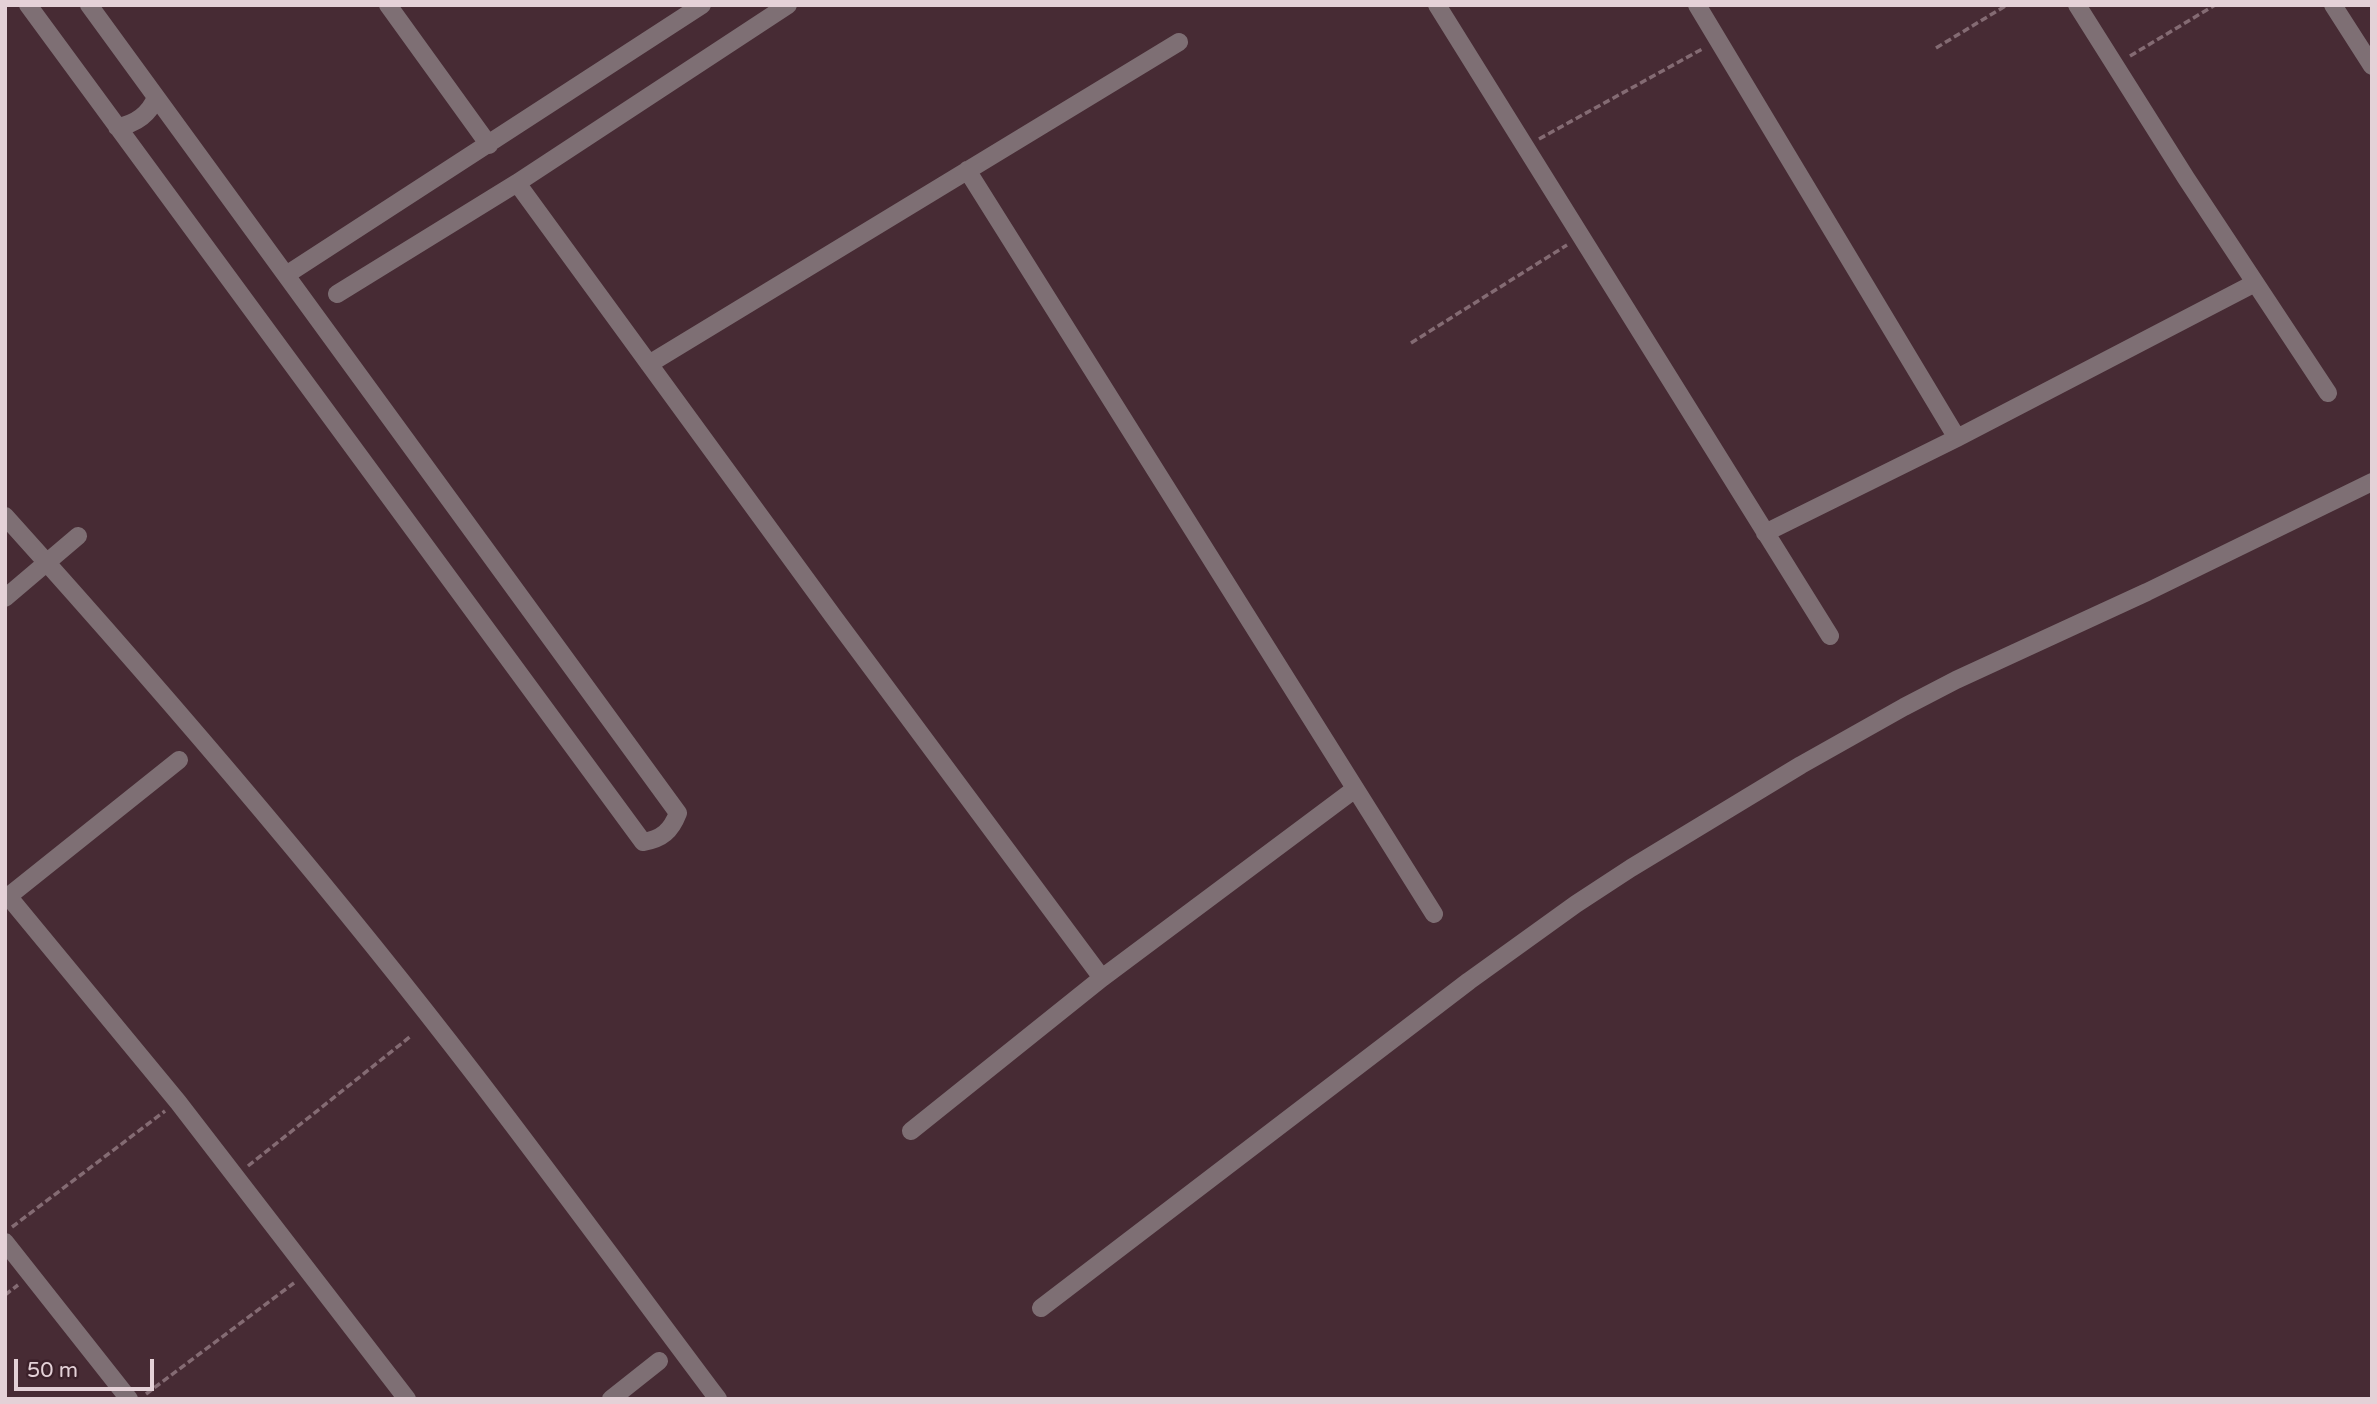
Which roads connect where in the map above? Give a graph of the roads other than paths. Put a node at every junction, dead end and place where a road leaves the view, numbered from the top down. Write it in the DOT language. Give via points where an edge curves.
graph roads {
  1 [pos="28,5"];
  2 [pos="89,5"];
  3 [pos="388,5"];
  4 [pos="702,5"];
  5 [pos="788,5"];
  6 [pos="1437,5"];
  7 [pos="1697,5"];
  8 [pos="2077,5"];
  9 [pos="2333,5"];
  10 [pos="1179,42"];
  11 [pos="2372,66"];
  12 [pos="156,97"];
  13 [pos="117,127"];
  14 [pos="489,145"];
  15 [pos="967,170"];
  16 [pos="517,183"];
  17 [pos="286,275"];
  18 [pos="2255,283"];
  19 [pos="337,294"];
  20 [pos="649,364"];
  21 [pos="2328,393"];
  22 [pos="1957,438"];
  23 [pos="2372,482"];
  24 [pos="5,516"];
  25 [pos="1765,533"];
  26 [pos="78,536"];
  27 [pos="46,562"];
  28 [pos="5,598"];
  29 [pos="1830,636"];
  30 [pos="179,760"];
  31 [pos="1355,789"];
  32 [pos="7,898"];
  33 [pos="1434,914"];
  34 [pos="1102,978"];
  35 [pos="911,1131"];
  36 [pos="5,1242"];
  37 [pos="1041,1308"];
  38 [pos="659,1361"];
  39 [pos="129,1399"];
  40 [pos="407,1399"];
  41 [pos="611,1399"];
  42 [pos="718,1399"];
  1 -- 13 [label="street"];
  2 -- 12 [label="street"];
  3 -- 14 [label="street"];
  4 -- 14 [label="street"];
  5 -- 16 [label="street"];
  6 -- 25 [label="street"];
  7 -- 22 [label="street"];
  8 -- 18 [label="street"];
  9 -- 11 [label="street"];
  10 -- 15 [label="street"];
  12 -- 13 [label="street" via="141,118"];
  12 -- 17 [label="street"];
  13 -- 17 [label="street" via="643,842 665,834 678,813"];
  14 -- 17 [label="street"];
  15 -- 20 [label="street"];
  15 -- 31 [label="street"];
  16 -- 19 [label="street"];
  16 -- 20 [label="street"];
  18 -- 21 [label="street"];
  18 -- 22 [label="street"];
  20 -- 34 [label="street"];
  22 -- 25 [label="street"];
  23 -- 37 [label="street" via="1956,680 1718,814 1576,904 1469,981"];
  24 -- 27 [label="street"];
  25 -- 29 [label="street"];
  26 -- 27 [label="street"];
  27 -- 28 [label="street"];
  27 -- 42 [label="street" via="338,902 474,1073"];
  30 -- 32 [label="street"];
  31 -- 33 [label="street"];
  31 -- 34 [label="street"];
  32 -- 40 [label="street" via="178,1102"];
  34 -- 35 [label="street"];
  36 -- 39 [label="street"];
  38 -- 41 [label="street"];
}
